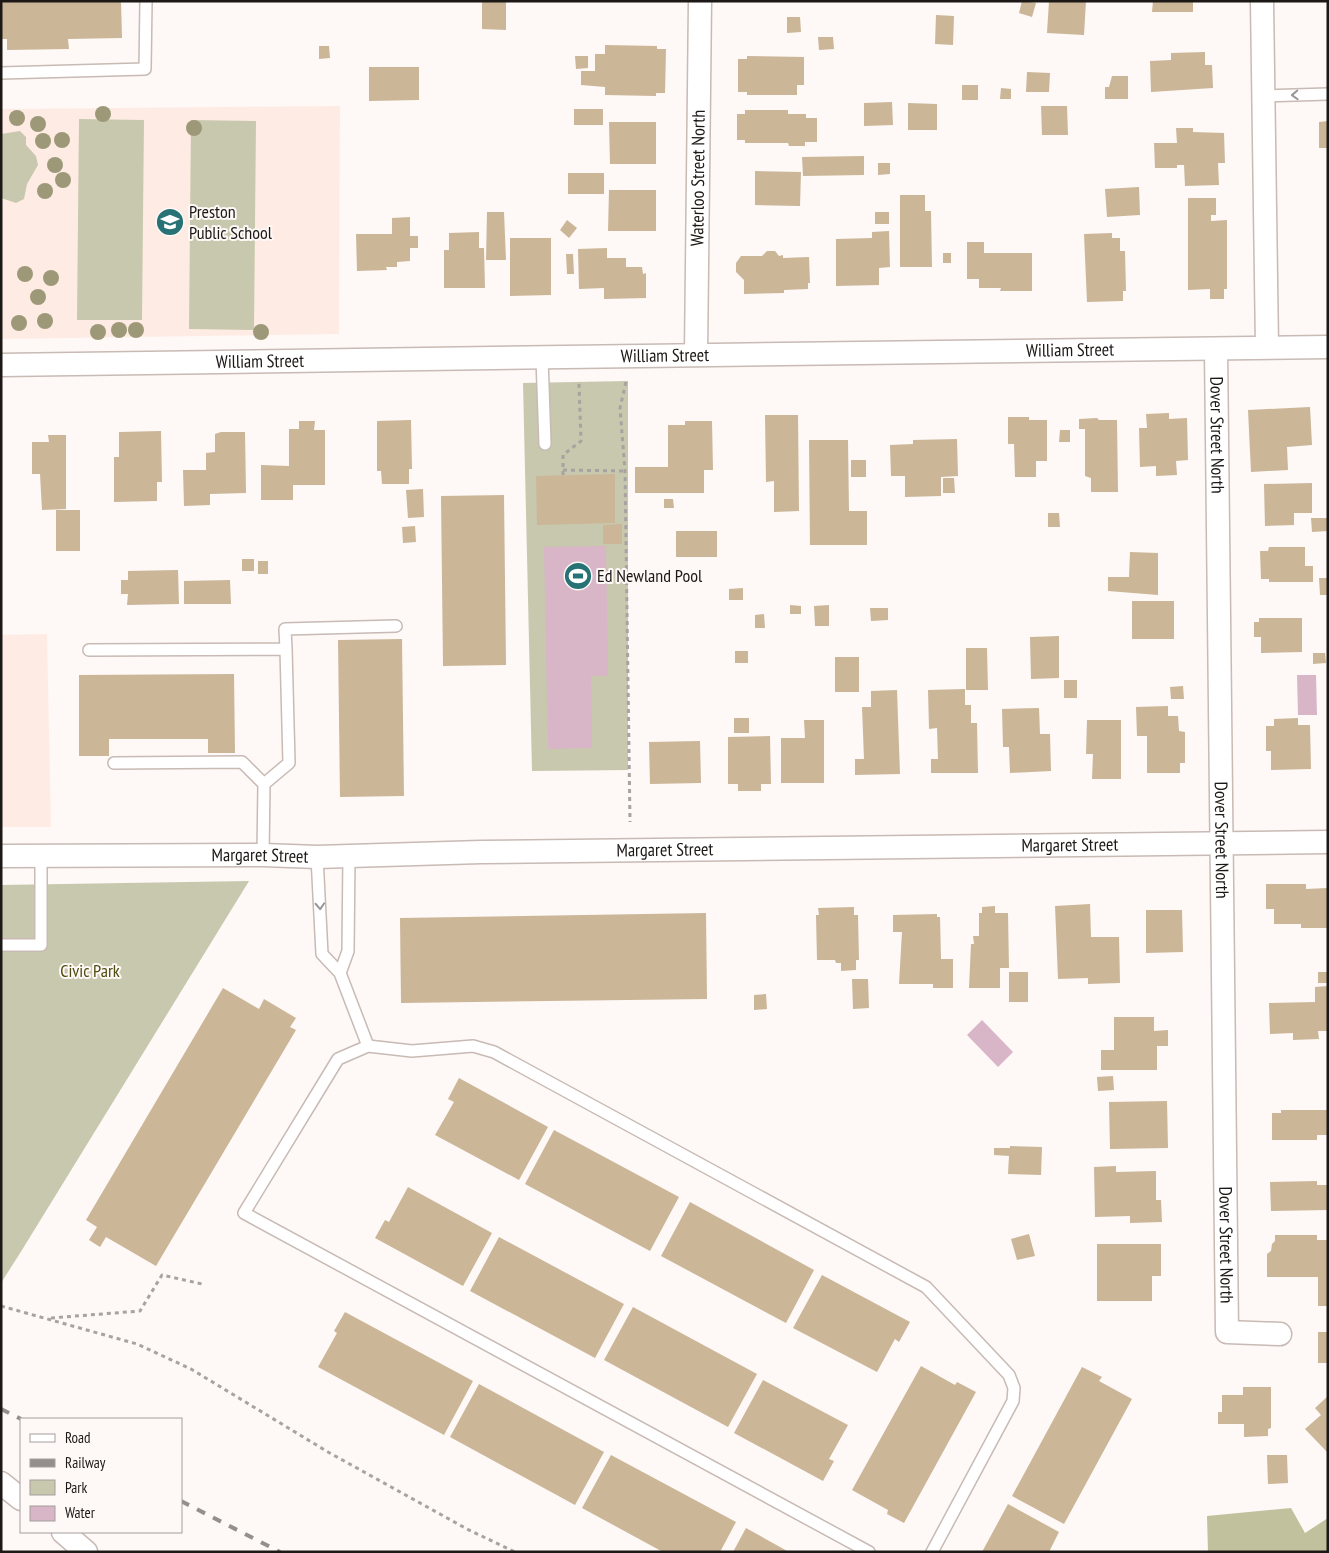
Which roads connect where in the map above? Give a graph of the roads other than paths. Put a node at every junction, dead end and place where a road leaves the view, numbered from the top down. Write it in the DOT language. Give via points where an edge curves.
graph roads {
  1 [pos="146,1"];
  2 [pos="700,1"];
  3 [pos="1262,1"];
  4 [pos="1,72"];
  5 [pos="1328,94"];
  6 [pos="1263,96"];
  7 [pos="1267,347"];
  8 [pos="1328,347"];
  9 [pos="1216,349"];
  10 [pos="696,354"];
  11 [pos="542,358"];
  12 [pos="1,365"];
  13 [pos="545,444"];
  14 [pos="396,626"];
  15 [pos="286,649"];
  16 [pos="89,650"];
  17 [pos="114,763"];
  18 [pos="264,784"];
  19 [pos="1222,842"];
  20 [pos="1328,842"];
  21 [pos="263,855"];
  22 [pos="1,856"];
  23 [pos="41,856"];
  24 [pos="348,856"];
  25 [pos="317,857"];
  26 [pos="1,945"];
  27 [pos="340,973"];
  28 [pos="368,1046"];
  29 [pos="1280,1334"];
  30 [pos="1,1483"];
  31 [pos="20,1498"];
  32 [pos="64,1533"];
  33 [pos="86,1552"];
  34 [pos="869,1552"];
  35 [pos="932,1552"];
  1 -- 4 [label="lane" via="145,70"];
  2 -- 10 [label="street, Waterloo Street North"];
  3 -- 6 [label="street"];
  5 -- 6 [label="lane, one-way"];
  6 -- 7 [label="street"];
  7 -- 8 [label="street, William Street"];
  7 -- 9 [label="street, William Street"];
  9 -- 10 [label="street, William Street"];
  9 -- 19 [label="street, Dover Street North"];
  10 -- 11 [label="street, William Street"];
  11 -- 12 [label="street, William Street"];
  11 -- 13 [label="lane"];
  14 -- 15 [label="lane" via="285,629"];
  15 -- 16 [label="lane"];
  15 -- 18 [label="lane" via="289,763"];
  17 -- 18 [label="lane" via="242,762"];
  18 -- 21 [label="lane"];
  19 -- 20 [label="street, Margaret Street"];
  19 -- 24 [label="street, Margaret Street"];
  19 -- 29 [label="street, Dover Street North" via="1227,1332"];
  21 -- 23 [label="street, Margaret Street"];
  21 -- 25 [label="street, Margaret Street"];
  22 -- 23 [label="street, Margaret Street"];
  23 -- 26 [label="lane" via="41,945"];
  24 -- 25 [label="street, Margaret Street"];
  24 -- 27 [label="lane" via="348,951"];
  25 -- 27 [label="lane, one-way" via="322,954"];
  27 -- 28 [label="lane"];
  28 -- 34 [label="lane" via="338,1059 244,1212"];
  28 -- 35 [label="lane" via="412,1051 473,1046 494,1052 926,1287 1009,1375 1014,1388 1013,1402"];
  30 -- 31 [label="street"];
  32 -- 33 [label="street"];
}
